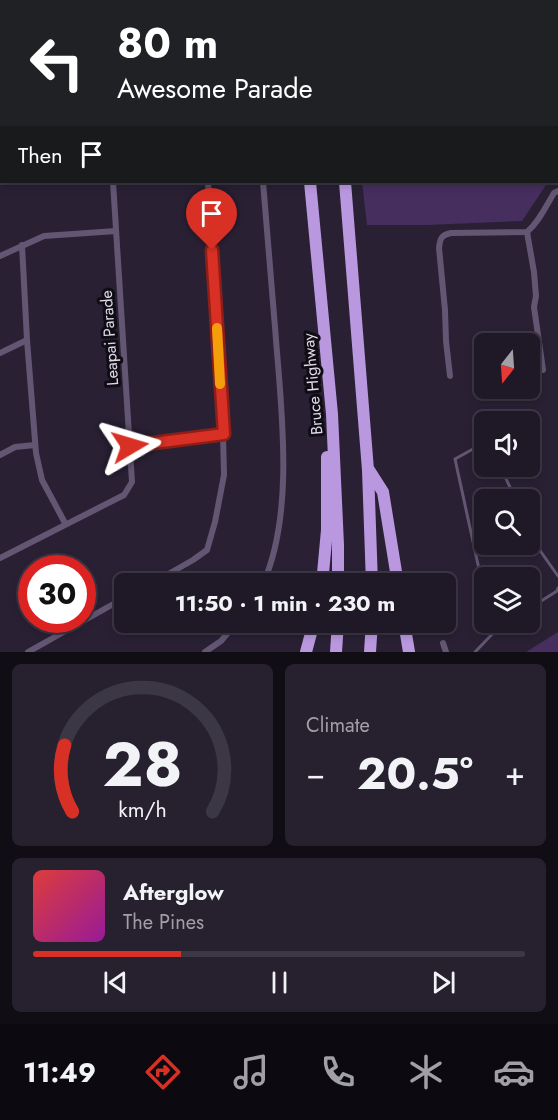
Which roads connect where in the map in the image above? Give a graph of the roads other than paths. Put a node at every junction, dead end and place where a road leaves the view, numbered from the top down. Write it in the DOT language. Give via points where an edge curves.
graph roads {
  1 [pos="113,183"];
  2 [pos="208,183"];
  3 [pos="263,183"];
  4 [pos="310,183"];
  5 [pos="345,183"];
  6 [pos="558,192"];
  7 [pos="116,231"];
  8 [pos="527,232"];
  9 [pos="22,245"];
  10 [pos="0,256"];
  11 [pos="27,340"];
  12 [pos="0,353"];
  13 [pos="543,370"];
  14 [pos="450,376"];
  15 [pos="332,414"];
  16 [pos="224,434"];
  17 [pos="35,445"];
  18 [pos="130,446"];
  19 [pos="474,448"];
  20 [pos="0,455"];
  21 [pos="368,470"];
  22 [pos="65,523"];
  23 [pos="540,550"];
  24 [pos="0,558"];
  25 [pos="479,567"];
  26 [pos="170,573"];
  27 [pos="268,573"];
  28 [pos="323,573"];
  29 [pos="338,573"];
  30 [pos="372,573"];
  31 [pos="396,573"];
  32 [pos="558,576"];
  33 [pos="558,588"];
  34 [pos="540,602"];
  35 [pos="114,604"];
  36 [pos="228,633"];
  37 [pos="311,633"];
  38 [pos="337,633"];
  39 [pos="371,633"];
  40 [pos="406,633"];
  41 [pos="493,633"];
  42 [pos="443,643"];
  43 [pos="28,652"];
  44 [pos="205,652"];
  45 [pos="306,652"];
  46 [pos="336,652"];
  47 [pos="370,652"];
  48 [pos="409,652"];
  49 [pos="446,652"];
  50 [pos="475,652"];
  1 -- 7 [label="street, Leapai Parade"];
  2 -- 16 [label="street"];
  3 -- 27 [label="street" via="281,399 283,477 278,537"];
  4 -- 15 [label="highway, Bruce Highway"];
  5 -- 21 [label="highway"];
  6 -- 8 [label="street"];
  7 -- 9 [label="street" via="44,236"];
  7 -- 18 [label="street, Leapai Parade"];
  8 -- 13 [label="street"];
  8 -- 14 [label="street" via="451,233 441,238"];
  9 -- 10 [label="street"];
  9 -- 11 [label="street"];
  11 -- 12 [label="street"];
  11 -- 17 [label="street"];
  15 -- 28 [label="highway"];
  15 -- 29 [label="highway, Bruce Highway"];
  16 -- 18 [label="street"];
  16 -- 26 [label="street" via="224,475 207,550"];
  17 -- 20 [label="street" via="15,447"];
  17 -- 22 [label="street" via="42,480"];
  18 -- 22 [label="street, Leapai Parade" via="132,482 124,495"];
  19 -- 25 [label="lane" via="455,459"];
  21 -- 30 [label="highway"];
  21 -- 31 [label="highway" via="383,492"];
  22 -- 24 [label="street, Leapai Parade"];
  23 -- 32 [label="lane"];
  33 -- 34 [label="lane"];
  35 -- 43 [label="street"];
  36 -- 44 [label="street"];
  37 -- 45 [label="highway"];
  38 -- 46 [label="highway"];
  39 -- 47 [label="highway"];
  40 -- 48 [label="highway"];
  41 -- 50 [label="lane"];
  42 -- 49 [label="street"];
}
